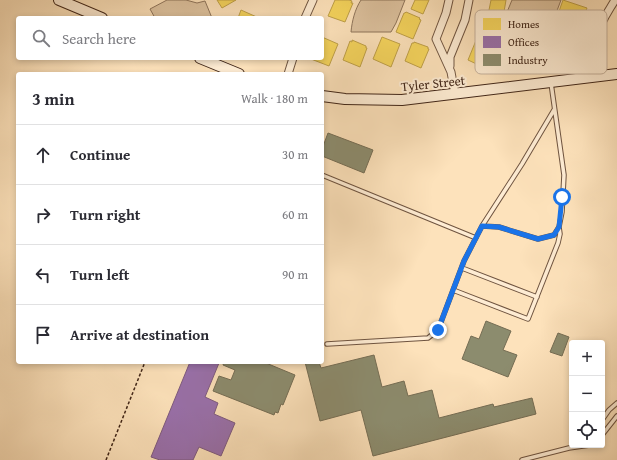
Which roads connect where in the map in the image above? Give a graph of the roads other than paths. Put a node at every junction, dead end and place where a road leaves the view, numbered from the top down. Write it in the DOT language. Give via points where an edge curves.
graph roads {
  1 [pos="59,0"];
  2 [pos="312,0"];
  3 [pos="449,0"];
  4 [pos="469,0"];
  5 [pos="615,0"];
  6 [pos="607,15"];
  7 [pos="97,16"];
  8 [pos="306,16"];
  9 [pos="205,60"];
  10 [pos="292,60"];
  11 [pos="234,72"];
  12 [pos="289,72"];
  13 [pos="451,72"];
  14 [pos="617,74"];
  15 [pos="602,75"];
  16 [pos="550,81"];
  17 [pos="455,94"];
  18 [pos="324,96"];
  19 [pos="554,110"];
  20 [pos="324,176"];
  21 [pos="482,226"];
  22 [pos="559,227"];
  23 [pos="476,238"];
  24 [pos="462,268"];
  25 [pos="453,290"];
  26 [pos="536,297"];
  27 [pos="327,344"];
  28 [pos="617,403"];
  29 [pos="609,410"];
  30 [pos="605,416"];
  31 [pos="616,417"];
  32 [pos="605,431"];
  33 [pos="569,448"];
  34 [pos="522,460"];
  1 -- 7 [label="street"];
  2 -- 8 [label="street"];
  3 -- 13 [label="street" via="436,39"];
  4 -- 13 [label="street" via="465,20 450,57"];
  5 -- 6 [label="street"];
  9 -- 11 [label="street"];
  10 -- 12 [label="street"];
  13 -- 17 [label="street"];
  14 -- 15 [label="street, Tyler Street"];
  15 -- 16 [label="street, Tyler Street"];
  16 -- 17 [label="street, Tyler Street"];
  16 -- 19 [label="lane"];
  17 -- 18 [label="street, Tyler Street" via="402,100"];
  19 -- 21 [label="lane"];
  19 -- 22 [label="lane" via="564,175"];
  20 -- 23 [label="lane"];
  21 -- 22 [label="lane" via="499,227 538,239 554,235"];
  21 -- 23 [label="lane"];
  22 -- 26 [label="lane" via="558,243"];
  23 -- 24 [label="lane"];
  24 -- 25 [label="lane"];
  24 -- 26 [label="lane"];
  25 -- 26 [label="lane" via="528,319"];
  25 -- 27 [label="lane" via="438,330 428,338"];
  28 -- 29 [label="lane"];
  29 -- 30 [label="lane"];
  29 -- 31 [label="lane"];
  31 -- 32 [label="lane"];
  33 -- 34 [label="lane"];
}
